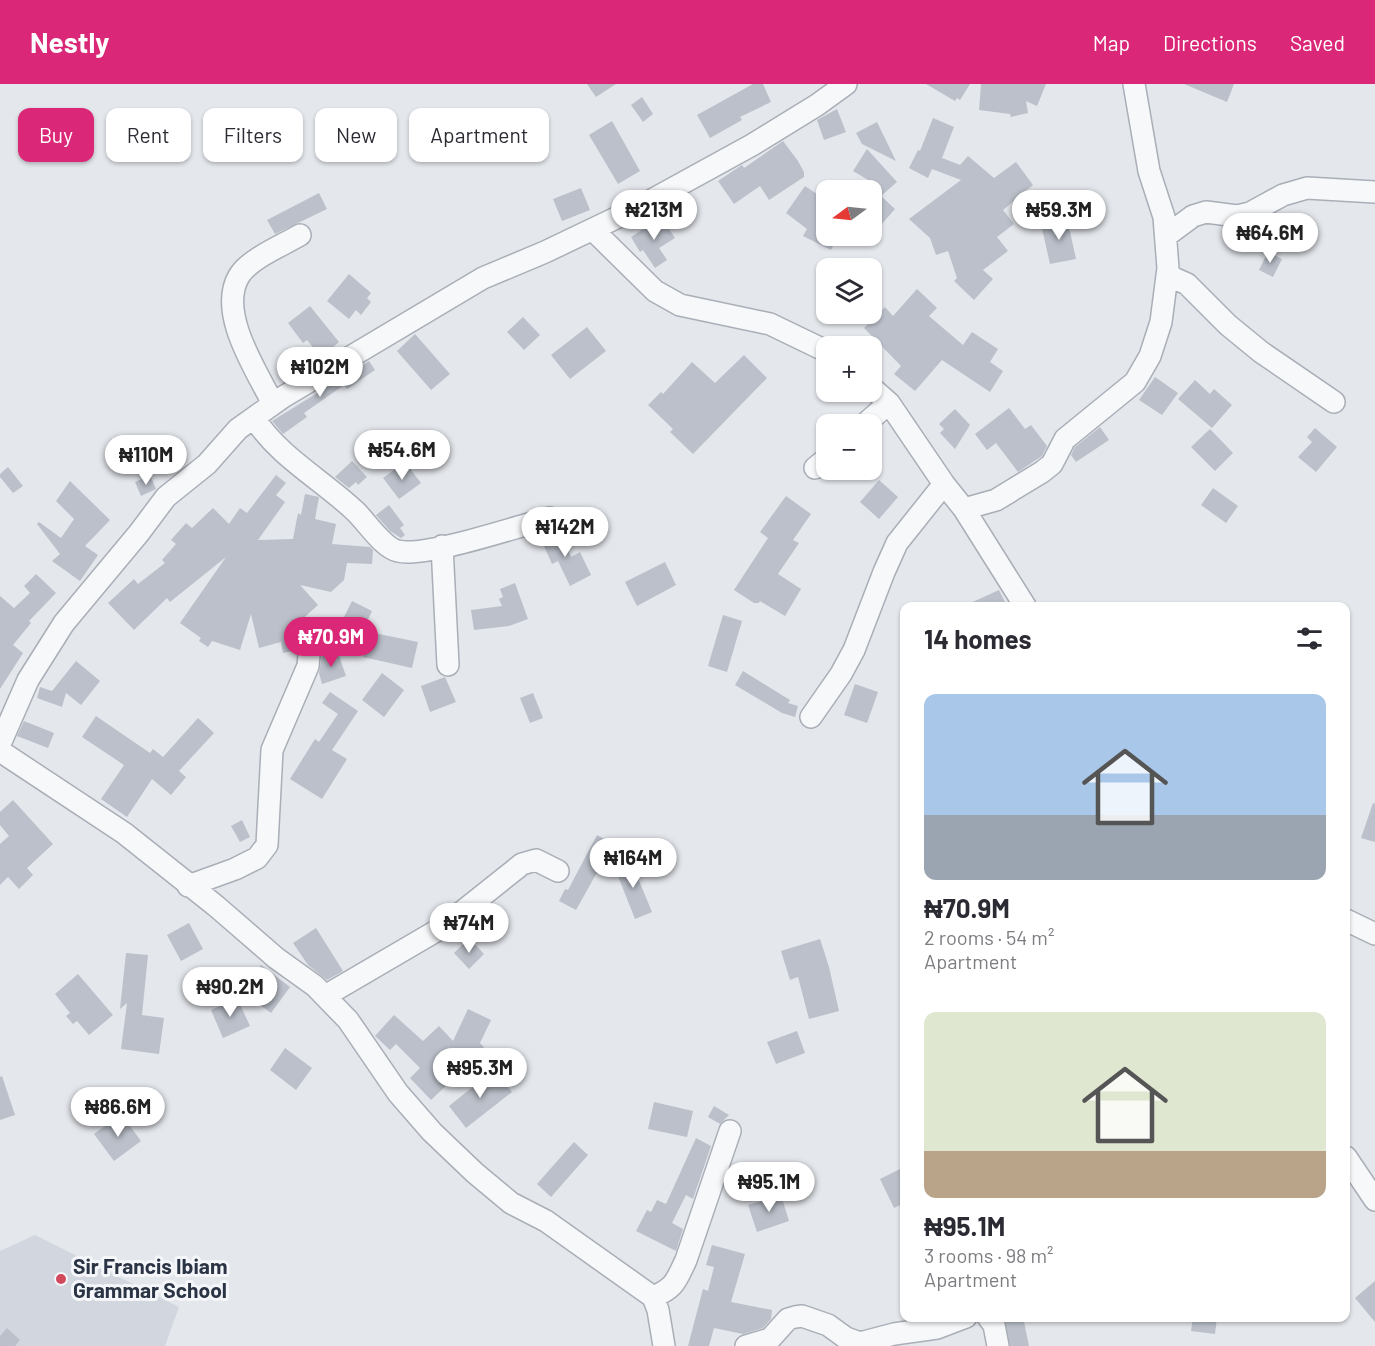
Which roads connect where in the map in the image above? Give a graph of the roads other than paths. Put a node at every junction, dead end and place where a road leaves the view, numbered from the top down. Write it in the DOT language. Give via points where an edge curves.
graph roads {
  1 [pos="846,84"];
  2 [pos="1134,84"];
  3 [pos="1375,192"];
  4 [pos="593,230"];
  5 [pos="300,235"];
  6 [pos="1166,236"];
  7 [pos="1167,275"];
  8 [pos="816,346"];
  9 [pos="882,397"];
  10 [pos="1334,402"];
  11 [pos="889,403"];
  12 [pos="273,404"];
  13 [pos="876,414"];
  14 [pos="254,418"];
  15 [pos="944,484"];
  16 [pos="964,509"];
  17 [pos="550,518"];
  18 [pos="442,546"];
  19 [pos="1022,602"];
  20 [pos="311,634"];
  21 [pos="448,664"];
  22 [pos="811,717"];
  23 [pos="0,744"];
  24 [pos="0,751"];
  25 [pos="558,871"];
  26 [pos="188,886"];
  27 [pos="1350,922"];
  28 [pos="1375,934"];
  29 [pos="325,996"];
  30 [pos="730,1131"];
  31 [pos="1350,1163"];
  32 [pos="1375,1200"];
  33 [pos="653,1297"];
  34 [pos="953,1322"];
  35 [pos="991,1322"];
  36 [pos="664,1346"];
  37 [pos="746,1346"];
  38 [pos="998,1346"];
  1 -- 4 [label="street" via="752,145"];
  2 -- 6 [label="street" via="1149,171"];
  3 -- 6 [label="street" via="1307,189 1283,195 1250,213 1237,216 1206,212 1193,216"];
  4 -- 8 [label="street" via="655,291 680,305 770,324"];
  4 -- 12 [label="street" via="483,278"];
  5 -- 12 [label="street" via="250,264 238,276 232,298 238,334"];
  6 -- 7 [label="street"];
  7 -- 10 [label="street" via="1187,284 1236,332"];
  7 -- 16 [label="street" via="1161,322 1150,356 1135,382 1065,439 1052,464 1042,472 996,500"];
  9 -- 11 [label="street"];
  11 -- 13 [label="street"];
  11 -- 15 [label="street"];
  12 -- 14 [label="street"];
  14 -- 18 [label="street" via="273,444 355,511 395,551"];
  14 -- 23 [label="street" via="166,497 64,623 28,680"];
  15 -- 16 [label="street"];
  15 -- 22 [label="street" via="897,543 854,650"];
  16 -- 19 [label="street"];
  17 -- 18 [label="street"];
  18 -- 21 [label="street"];
  20 -- 26 [label="street" via="308,666 272,750 267,845 257,858"];
  24 -- 26 [label="street" via="124,833"];
  25 -- 29 [label="street" via="536,860 522,864 443,927"];
  26 -- 29 [label="street"];
  27 -- 28 [label="street"];
  29 -- 33 [label="street" via="348,1020 398,1093 475,1173 511,1203 546,1221"];
  30 -- 33 [label="street" via="686,1260 669,1291"];
  31 -- 32 [label="street"];
  33 -- 36 [label="street"];
  34 -- 37 [label="street" via="860,1343 802,1316 788,1319 770,1339"];
  35 -- 38 [label="street"];
}
